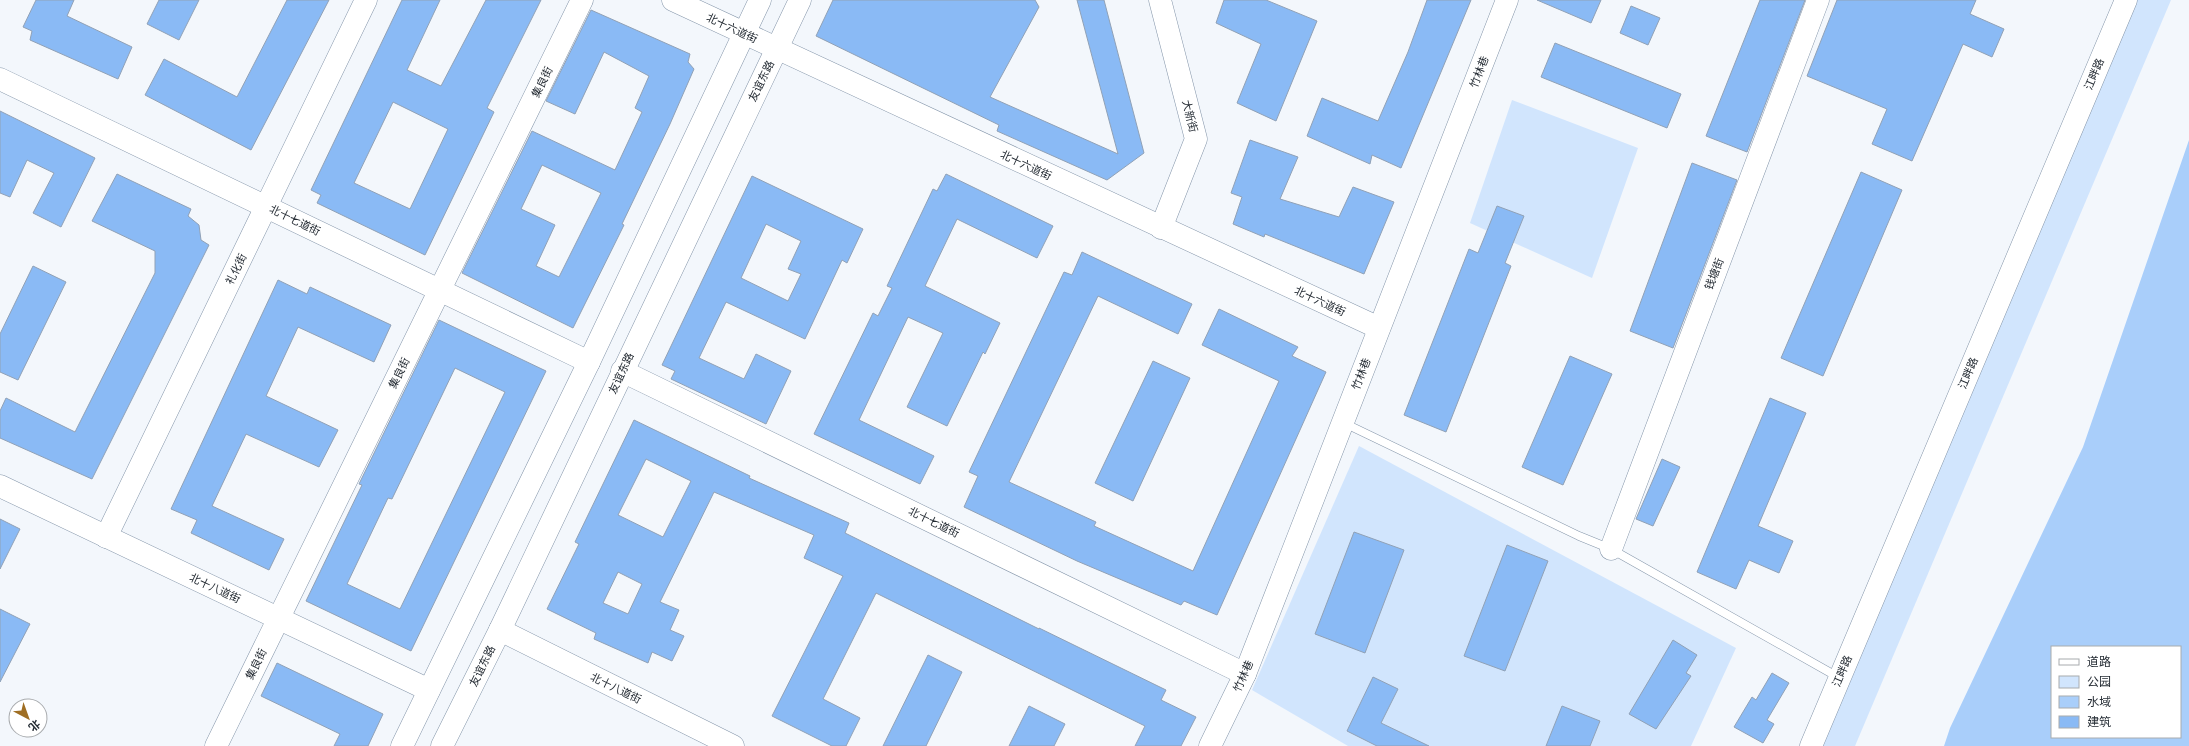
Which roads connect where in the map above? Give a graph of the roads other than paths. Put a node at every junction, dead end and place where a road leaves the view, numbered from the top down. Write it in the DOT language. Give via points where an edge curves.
graph roads {
  1 [pos="366,0"];
  2 [pos="582,0"];
  3 [pos="673,0"];
  4 [pos="760,0"];
  5 [pos="800,0"];
  6 [pos="1160,0"];
  7 [pos="1507,0"];
  8 [pos="1818,0"];
  9 [pos="2126,0"];
  10 [pos="744,34"];
  11 [pos="777,49"];
  12 [pos="0,79"];
  13 [pos="266,206"];
  14 [pos="1161,228"];
  15 [pos="440,290"];
  16 [pos="1379,328"];
  17 [pos="589,362"];
  18 [pos="622,371"];
  19 [pos="1343,423"];
  20 [pos="0,486"];
  21 [pos="106,537"];
  22 [pos="1611,549"];
  23 [pos="278,618"];
  24 [pos="500,630"];
  25 [pos="1245,674"];
  26 [pos="1839,678"];
  27 [pos="429,690"];
  28 [pos="216,746"];
  29 [pos="402,746"];
  30 [pos="442,746"];
  31 [pos="733,746"];
  32 [pos="1210,746"];
  33 [pos="1811,746"];
  1 -- 13 [label="main road, 礼化街"];
  2 -- 15 [label="main road, 集良街"];
  3 -- 10 [label="main road, 北十六道街"];
  4 -- 10 [label="main road"];
  5 -- 11 [label="main road, 友谊东路"];
  6 -- 14 [label="main road, 大新街" via="1196,139"];
  7 -- 16 [label="main road, 竹林巷"];
  8 -- 22 [label="main road, 钱塘街"];
  9 -- 26 [label="main road, 江畔路"];
  10 -- 11 [label="main road, 北十六道街"];
  10 -- 17 [label="main road"];
  11 -- 14 [label="main road, 北十六道街"];
  11 -- 18 [label="main road, 友谊东路"];
  12 -- 13 [label="main road, 北十七道街"];
  13 -- 15 [label="main road, 北十七道街"];
  13 -- 21 [label="main road, 礼化街"];
  14 -- 16 [label="main road, 北十六道街"];
  15 -- 17 [label="main road, 北十七道街"];
  15 -- 23 [label="main road, 集良街"];
  16 -- 19 [label="main road, 竹林巷"];
  17 -- 27 [label="main road"];
  18 -- 24 [label="main road, 友谊东路"];
  18 -- 25 [label="main road, 北十七道街"];
  19 -- 22 [label="lane"];
  19 -- 25 [label="main road, 竹林巷"];
  20 -- 21 [label="main road, 北十八道街"];
  21 -- 23 [label="main road, 北十八道街"];
  22 -- 26 [label="lane"];
  23 -- 27 [label="main road, 北十八道街"];
  23 -- 28 [label="main road, 集良街"];
  24 -- 30 [label="main road, 友谊东路"];
  24 -- 31 [label="main road, 北十八道街"];
  25 -- 32 [label="main road, 竹林巷"];
  26 -- 33 [label="main road, 江畔路"];
  27 -- 29 [label="main road"];
}
